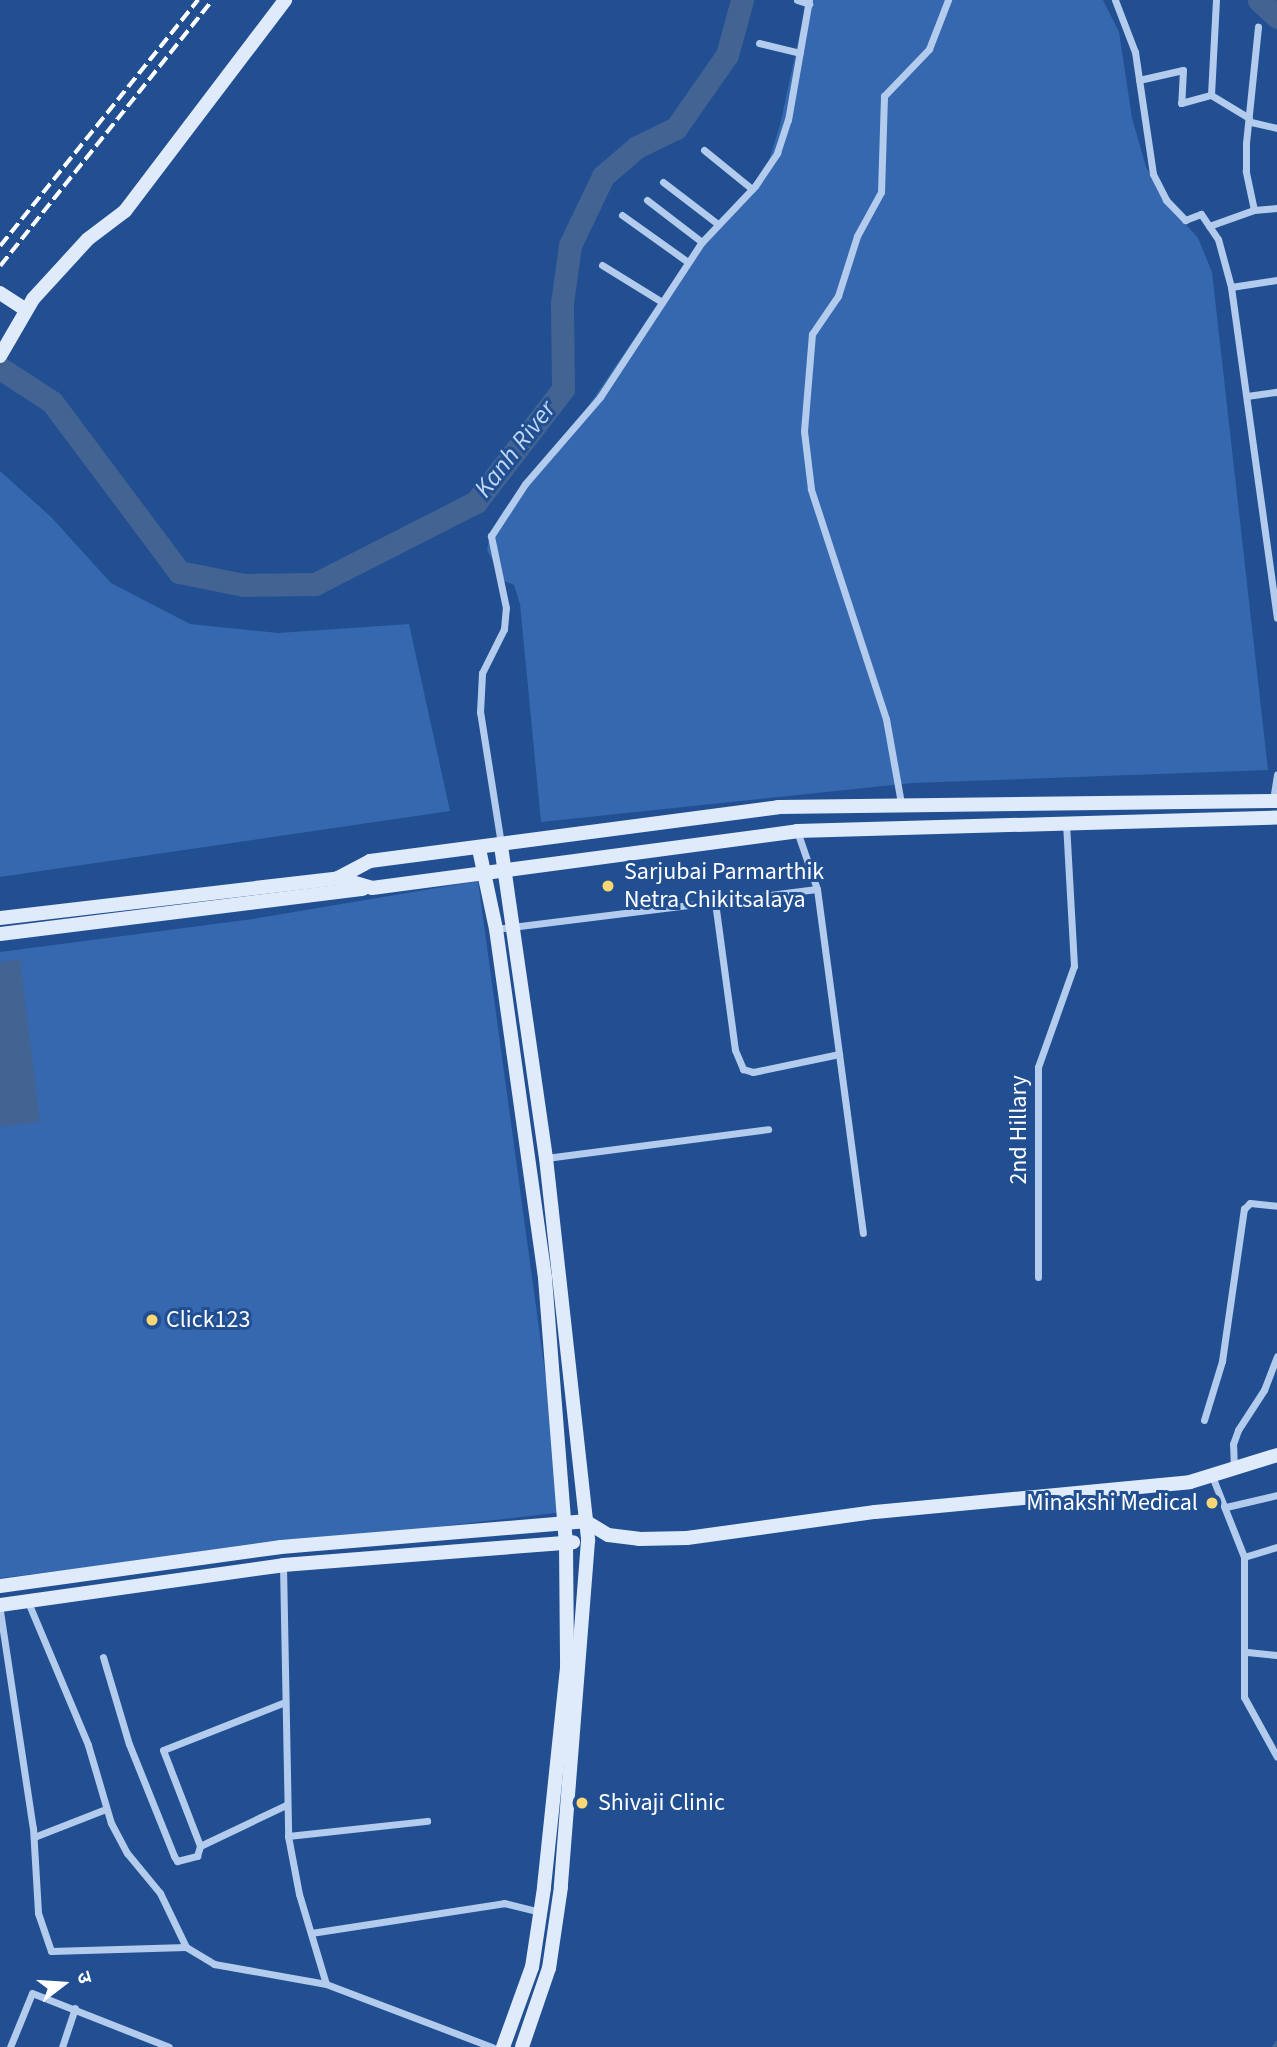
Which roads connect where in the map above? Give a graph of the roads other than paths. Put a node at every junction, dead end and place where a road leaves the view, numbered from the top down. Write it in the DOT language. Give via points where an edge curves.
graph roads {
  1 [pos="285,0"];
  2 [pos="797,0"];
  3 [pos="947,0"];
  4 [pos="1115,0"];
  5 [pos="1216,0"];
  6 [pos="809,2"];
  7 [pos="1258,27"];
  8 [pos="759,43"];
  9 [pos="800,52"];
  10 [pos="1139,80"];
  11 [pos="1211,95"];
  12 [pos="1250,120"];
  13 [pos="1277,128"];
  14 [pos="704,150"];
  15 [pos="663,182"];
  16 [pos="752,189"];
  17 [pos="648,200"];
  18 [pos="1277,208"];
  19 [pos="1254,210"];
  20 [pos="622,215"];
  21 [pos="718,224"];
  22 [pos="1209,226"];
  23 [pos="702,243"];
  24 [pos="688,262"];
  25 [pos="602,265"];
  26 [pos="1277,280"];
  27 [pos="1231,287"];
  28 [pos="0,293"];
  29 [pos="662,302"];
  30 [pos="26,310"];
  31 [pos="0,356"];
  32 [pos="1277,392"];
  33 [pos="1247,396"];
  34 [pos="1276,604"];
  35 [pos="1277,618"];
  36 [pos="1277,774"];
  37 [pos="1275,801"];
  38 [pos="901,803"];
  39 [pos="1273,818"];
  40 [pos="1066,823"];
  41 [pos="797,831"];
  42 [pos="501,846"];
  43 [pos="479,849"];
  44 [pos="505,871"];
  45 [pos="482,874"];
  46 [pos="338,878"];
  47 [pos="372,888"];
  48 [pos="817,889"];
  49 [pos="715,902"];
  50 [pos="0,918"];
  51 [pos="515,927"];
  52 [pos="496,929"];
  53 [pos="0,934"];
  54 [pos="839,1055"];
  55 [pos="768,1129"];
  56 [pos="546,1158"];
  57 [pos="1277,1206"];
  58 [pos="863,1233"];
  59 [pos="1038,1277"];
  60 [pos="1277,1356"];
  61 [pos="1204,1420"];
  62 [pos="1277,1455"];
  63 [pos="1234,1471"];
  64 [pos="1212,1476"];
  65 [pos="1277,1495"];
  66 [pos="1226,1507"];
  67 [pos="586,1521"];
  68 [pos="564,1522"];
  69 [pos="608,1535"];
  70 [pos="588,1541"];
  71 [pos="566,1543"];
  72 [pos="1277,1547"];
  73 [pos="1244,1557"];
  74 [pos="284,1565"];
  75 [pos="0,1586"];
  76 [pos="28,1602"];
  77 [pos="0,1605"];
  78 [pos="0,1611"];
  79 [pos="1247,1652"];
  80 [pos="1277,1655"];
  81 [pos="103,1657"];
  82 [pos="285,1702"];
  83 [pos="1277,1757"];
  84 [pos="286,1805"];
  85 [pos="106,1809"];
  86 [pos="427,1821"];
  87 [pos="288,1836"];
  88 [pos="34,1838"];
  89 [pos="200,1846"];
  90 [pos="540,1912"];
  91 [pos="311,1933"];
  92 [pos="186,1947"];
  93 [pos="326,1984"];
  94 [pos="75,2008"];
  95 [pos="517,2008"];
  96 [pos="534,2012"];
  97 [pos="10,2047"];
  98 [pos="62,2047"];
  99 [pos="169,2047"];
  100 [pos="492,2047"];
  101 [pos="503,2047"];
  102 [pos="522,2047"];
  1 -- 30 [label="street" via="125,211 88,239"];
  2 -- 6 [label="street"];
  3 -- 38 [label="street" via="929,49 884,96 881,192 857,236 838,296 812,334 804,431 811,489 886,719"];
  4 -- 10 [label="street" via="1135,52"];
  5 -- 11 [label="street"];
  6 -- 9 [label="street"];
  7 -- 12 [label="street"];
  8 -- 9 [label="street"];
  9 -- 16 [label="street" via="777,153"];
  10 -- 11 [label="street" via="1183,71 1181,103"];
  10 -- 22 [label="street" via="1153,174 1166,200 1185,220 1201,214"];
  11 -- 12 [label="street"];
  12 -- 13 [label="street"];
  12 -- 19 [label="street" via="1246,171"];
  14 -- 16 [label="street"];
  15 -- 21 [label="street"];
  16 -- 21 [label="street"];
  17 -- 23 [label="street"];
  18 -- 19 [label="street"];
  19 -- 22 [label="street"];
  20 -- 24 [label="street"];
  21 -- 23 [label="street"];
  22 -- 27 [label="street" via="1218,239"];
  23 -- 24 [label="street"];
  24 -- 29 [label="street"];
  25 -- 29 [label="street"];
  26 -- 27 [label="street"];
  27 -- 33 [label="street"];
  28 -- 30 [label="street"];
  29 -- 42 [label="street" via="600,397 525,484 491,536 506,608 504,629 482,673 480,712"];
  30 -- 31 [label="street"];
  32 -- 33 [label="street"];
  33 -- 34 [label="street"];
  34 -- 35 [label="street"];
  36 -- 37 [label="street"];
  37 -- 38 [label="street" via="1039,807"];
  37 -- 39 [label="street"];
  38 -- 42 [label="street" via="778,807"];
  39 -- 40 [label="street"];
  40 -- 41 [label="street"];
  40 -- 59 [label="street, 2nd Hillary" via="1074,966 1038,1067"];
  41 -- 44 [label="street"];
  41 -- 48 [label="street"];
  42 -- 43 [label="street"];
  42 -- 44 [label="street"];
  43 -- 45 [label="street"];
  43 -- 46 [label="street" via="370,861"];
  44 -- 45 [label="street"];
  44 -- 51 [label="street"];
  45 -- 47 [label="street"];
  45 -- 52 [label="street"];
  46 -- 47 [label="street"];
  46 -- 50 [label="street"];
  47 -- 53 [label="street"];
  48 -- 49 [label="street"];
  48 -- 54 [label="street"];
  49 -- 51 [label="street"];
  49 -- 54 [label="street" via="735,1050 743,1069 753,1072"];
  51 -- 52 [label="street"];
  51 -- 56 [label="street"];
  52 -- 68 [label="street" via="545,1278"];
  54 -- 58 [label="street"];
  55 -- 56 [label="street"];
  56 -- 67 [label="street"];
  57 -- 61 [label="street" via="1250,1203 1244,1209 1222,1361"];
  60 -- 63 [label="street" via="1264,1390 1238,1430"];
  62 -- 63 [label="street"];
  63 -- 64 [label="street"];
  64 -- 66 [label="street"];
  64 -- 69 [label="street" via="687,1538"];
  65 -- 66 [label="street"];
  66 -- 73 [label="street"];
  67 -- 68 [label="street"];
  67 -- 69 [label="street"];
  67 -- 70 [label="street"];
  68 -- 71 [label="street"];
  68 -- 75 [label="street" via="281,1547"];
  69 -- 70 [label="street"];
  70 -- 71 [label="street"];
  70 -- 96 [label="street" via="561,1887 549,1968"];
  71 -- 74 [label="street"];
  71 -- 90 [label="street" via="567,1668"];
  72 -- 73 [label="street"];
  73 -- 79 [label="street"];
  74 -- 76 [label="street"];
  74 -- 82 [label="street"];
  76 -- 77 [label="street"];
  76 -- 85 [label="street" via="88,1745"];
  78 -- 88 [label="street"];
  79 -- 80 [label="street"];
  79 -- 83 [label="street" via="1244,1697"];
  81 -- 89 [label="street" via="129,1744 173,1856 177,1861 197,1856"];
  82 -- 84 [label="street"];
  82 -- 89 [label="street" via="163,1750"];
  84 -- 87 [label="street"];
  84 -- 89 [label="street"];
  85 -- 88 [label="street"];
  85 -- 92 [label="street" via="127,1853 160,1894"];
  86 -- 87 [label="street"];
  87 -- 91 [label="street"];
  88 -- 92 [label="street" via="38,1913 51,1951"];
  90 -- 91 [label="street" via="504,1903"];
  90 -- 95 [label="street" via="532,1967"];
  91 -- 93 [label="street"];
  92 -- 93 [label="street" via="214,1964"];
  93 -- 100 [label="street"];
  94 -- 97 [label="street" via="32,1993"];
  94 -- 98 [label="street"];
  94 -- 99 [label="street"];
  95 -- 96 [label="street"];
  95 -- 101 [label="street"];
  96 -- 102 [label="street"];
}
